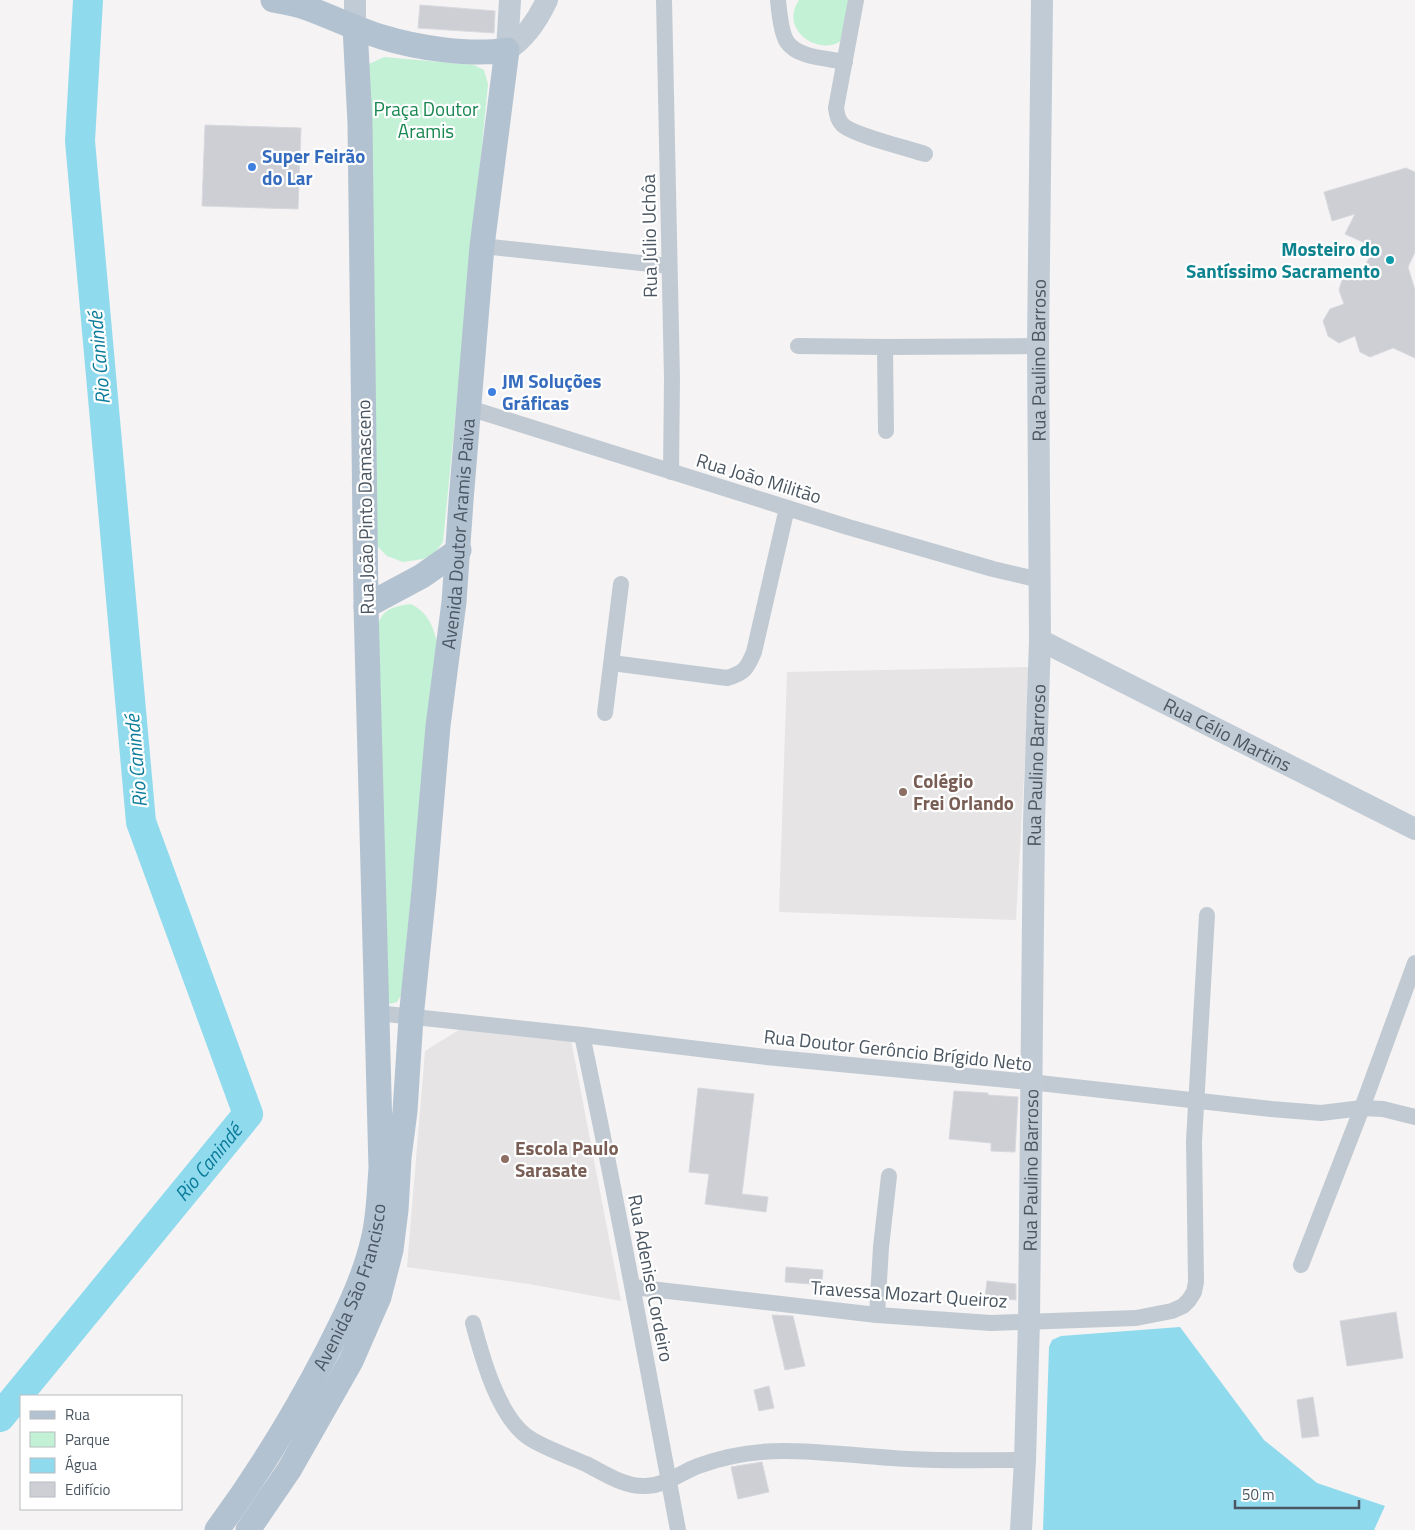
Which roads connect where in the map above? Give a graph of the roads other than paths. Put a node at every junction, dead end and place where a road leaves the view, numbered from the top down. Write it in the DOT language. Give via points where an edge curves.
graph roads {
  1 [pos="273,0"];
  2 [pos="355,0"];
  3 [pos="510,0"];
  4 [pos="547,0"];
  5 [pos="664,0"];
  6 [pos="778,0"];
  7 [pos="856,0"];
  8 [pos="1042,0"];
  9 [pos="355,27"];
  10 [pos="507,50"];
  11 [pos="845,62"];
  12 [pos="925,154"];
  13 [pos="482,246"];
  14 [pos="669,266"];
  15 [pos="798,346"];
  16 [pos="1038,346"];
  17 [pos="885,348"];
  18 [pos="469,408"];
  19 [pos="886,431"];
  20 [pos="671,472"];
  21 [pos="787,508"];
  22 [pos="458,550"];
  23 [pos="1040,580"];
  24 [pos="622,584"];
  25 [pos="366,606"];
  26 [pos="1040,640"];
  27 [pos="612,664"];
  28 [pos="605,713"];
  29 [pos="1415,829"];
  30 [pos="1207,915"];
  31 [pos="1415,963"];
  32 [pos="376,1013"];
  33 [pos="411,1018"];
  34 [pos="582,1034"];
  35 [pos="1030,1082"];
  36 [pos="1196,1100"];
  37 [pos="1362,1108"];
  38 [pos="1415,1117"];
  39 [pos="890,1176"];
  40 [pos="1301,1265"];
  41 [pos="633,1287"];
  42 [pos="877,1315"];
  43 [pos="1029,1321"];
  44 [pos="473,1323"];
  45 [pos="1025,1460"];
  46 [pos="668,1481"];
  47 [pos="217,1530"];
  48 [pos="248,1530"];
  49 [pos="678,1530"];
  50 [pos="1021,1530"];
  1 -- 9 [label="main road" via="305,7"];
  2 -- 9 [label="street, Rua João Pinto Damasceno"];
  3 -- 10 [label="street"];
  4 -- 10 [label="street" via="528,32"];
  5 -- 14 [label="street, Rua Júlio Uchôa"];
  6 -- 11 [label="street" via="786,40 793,49"];
  7 -- 11 [label="street"];
  8 -- 16 [label="street, Rua Paulino Barroso"];
  9 -- 10 [label="main road" via="408,44 460,51"];
  9 -- 25 [label="main road, Rua João Pinto Damasceno" via="360,123"];
  10 -- 13 [label="main road, Avenida Doutor Aramis Paiva"];
  11 -- 12 [label="street" via="836,108 844,126"];
  13 -- 14 [label="street"];
  13 -- 18 [label="main road, Avenida Doutor Aramis Paiva"];
  14 -- 20 [label="street, Rua Júlio Uchôa"];
  15 -- 17 [label="street"];
  16 -- 17 [label="street"];
  16 -- 23 [label="street, Rua Paulino Barroso"];
  17 -- 19 [label="street"];
  18 -- 20 [label="street, Rua João Militão"];
  18 -- 22 [label="main road, Avenida Doutor Aramis Paiva"];
  20 -- 21 [label="street, Rua João Militão"];
  21 -- 23 [label="street, Rua João Militão"];
  21 -- 27 [label="street" via="754,652 746,670 727,678"];
  22 -- 25 [label="main road" via="422,576"];
  22 -- 33 [label="main road, Avenida Doutor Aramis Paiva"];
  23 -- 26 [label="street, Rua Paulino Barroso"];
  24 -- 27 [label="street"];
  25 -- 32 [label="main road, Rua João Pinto Damasceno"];
  26 -- 29 [label="street, Rua Célio Martins"];
  26 -- 35 [label="street, Rua Paulino Barroso"];
  27 -- 28 [label="street"];
  30 -- 36 [label="street"];
  31 -- 37 [label="street"];
  32 -- 33 [label="street, Rua Doutor Gerôncio Brígido Neto"];
  32 -- 47 [label="main road, Avenida São Francisco" via="381,1168 374,1238 368,1258 341,1326 306,1394"];
  33 -- 34 [label="street, Rua Doutor Gerôncio Brígido Neto"];
  33 -- 48 [label="main road, Avenida São Francisco" via="396,1210 391,1250 379,1297 351,1360 320,1417"];
  34 -- 35 [label="street, Rua Doutor Gerôncio Brígido Neto" via="766,1057"];
  34 -- 41 [label="street, Rua Adenise Cordeiro"];
  35 -- 36 [label="street, Rua Doutor Gerôncio Brígido Neto"];
  35 -- 43 [label="street, Rua Paulino Barroso"];
  36 -- 37 [label="street, Rua Doutor Gerôncio Brígido Neto" via="1321,1113"];
  36 -- 43 [label="street, Travessa Mozart Queiroz" via="1196,1282 1189,1300 1172,1311 1136,1318"];
  37 -- 38 [label="street, Rua Doutor Gerôncio Brígido Neto" via="1383,1109"];
  37 -- 40 [label="street"];
  39 -- 42 [label="street"];
  41 -- 42 [label="street, Travessa Mozart Queiroz"];
  41 -- 46 [label="street, Rua Adenise Cordeiro"];
  42 -- 43 [label="street, Travessa Mozart Queiroz" via="982,1322"];
  43 -- 45 [label="street, Rua Paulino Barroso"];
  44 -- 46 [label="street" via="484,1363 499,1397 522,1433 622,1482 645,1486"];
  45 -- 46 [label="street" via="909,1459 782,1451 747,1453 696,1467"];
  45 -- 50 [label="street, Rua Paulino Barroso"];
  46 -- 49 [label="street, Rua Adenise Cordeiro"];
}
